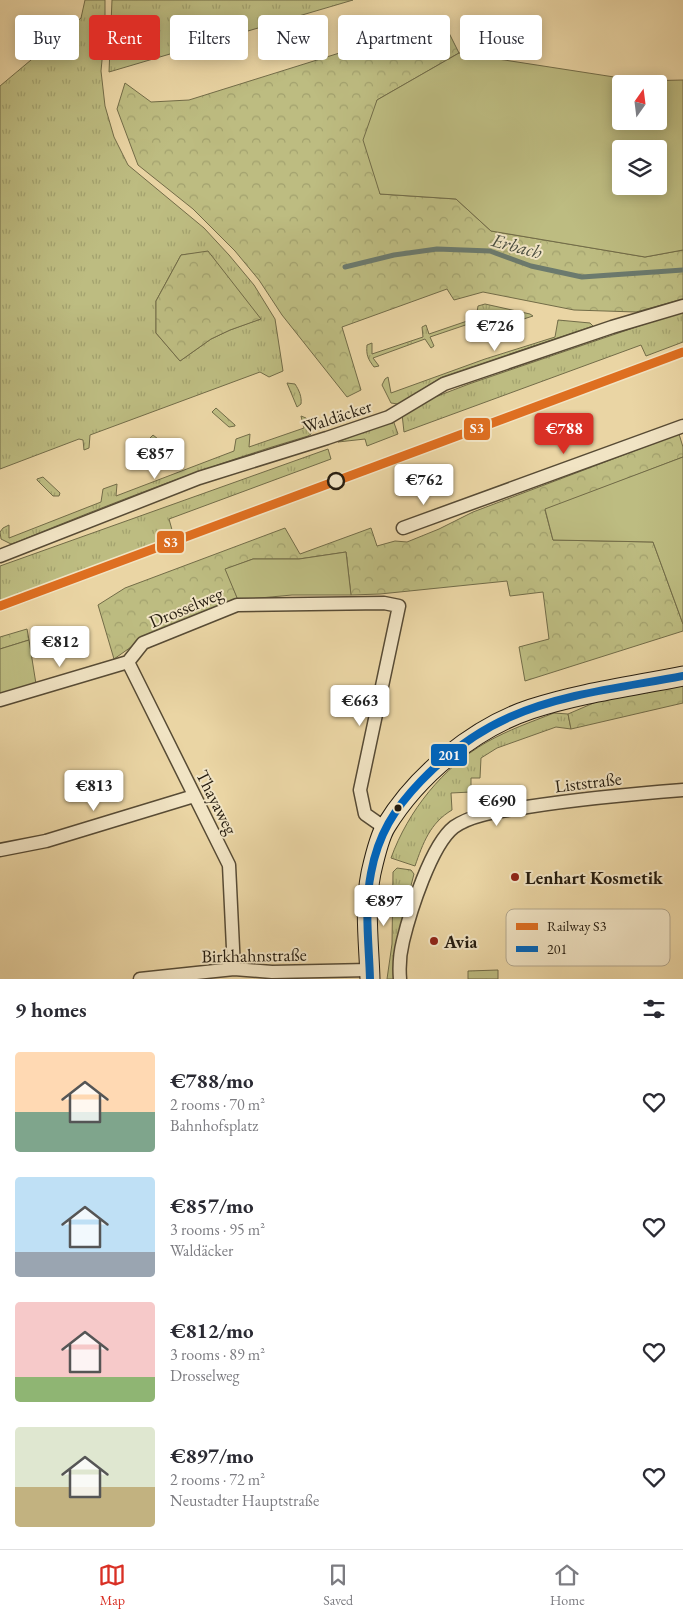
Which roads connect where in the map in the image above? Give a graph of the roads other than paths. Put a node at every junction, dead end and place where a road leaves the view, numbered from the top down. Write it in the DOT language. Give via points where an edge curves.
graph roads {
  1 [pos="683,306"];
  2 [pos="683,426"];
  3 [pos="403,528"];
  4 [pos="0,556"];
  5 [pos="128,662"];
  6 [pos="683,676"];
  7 [pos="0,700"];
  8 [pos="683,790"];
  9 [pos="194,796"];
  10 [pos="385,828"];
  11 [pos="0,850"];
  12 [pos="234,969"];
  13 [pos="369,974"];
  14 [pos="272,976"];
  15 [pos="140,979"];
  16 [pos="400,979"];
  1 -- 4 [label="street, Waldäcker" via="444,384 389,417 199,478"];
  2 -- 3 [label="street"];
  5 -- 7 [label="street"];
  5 -- 9 [label="street, Thayaweg"];
  5 -- 10 [label="street, Drosselweg" via="143,643 237,604 375,603 399,606 360,790 365,814"];
  6 -- 10 [label="street" via="565,700 530,710 499,724 469,741 420,781"];
  8 -- 16 [label="street, Liststraße" via="575,800 462,822 444,837 419,890 403,942"];
  9 -- 11 [label="street" via="46,841"];
  9 -- 12 [label="street, Thayaweg" via="229,865"];
  10 -- 13 [label="street" via="371,875 367,933"];
  12 -- 14 [label="street, Birkhahnstraße"];
  12 -- 15 [label="street, Birkhahnstraße"];
  13 -- 14 [label="street, Birkhahnstraße"];
}
